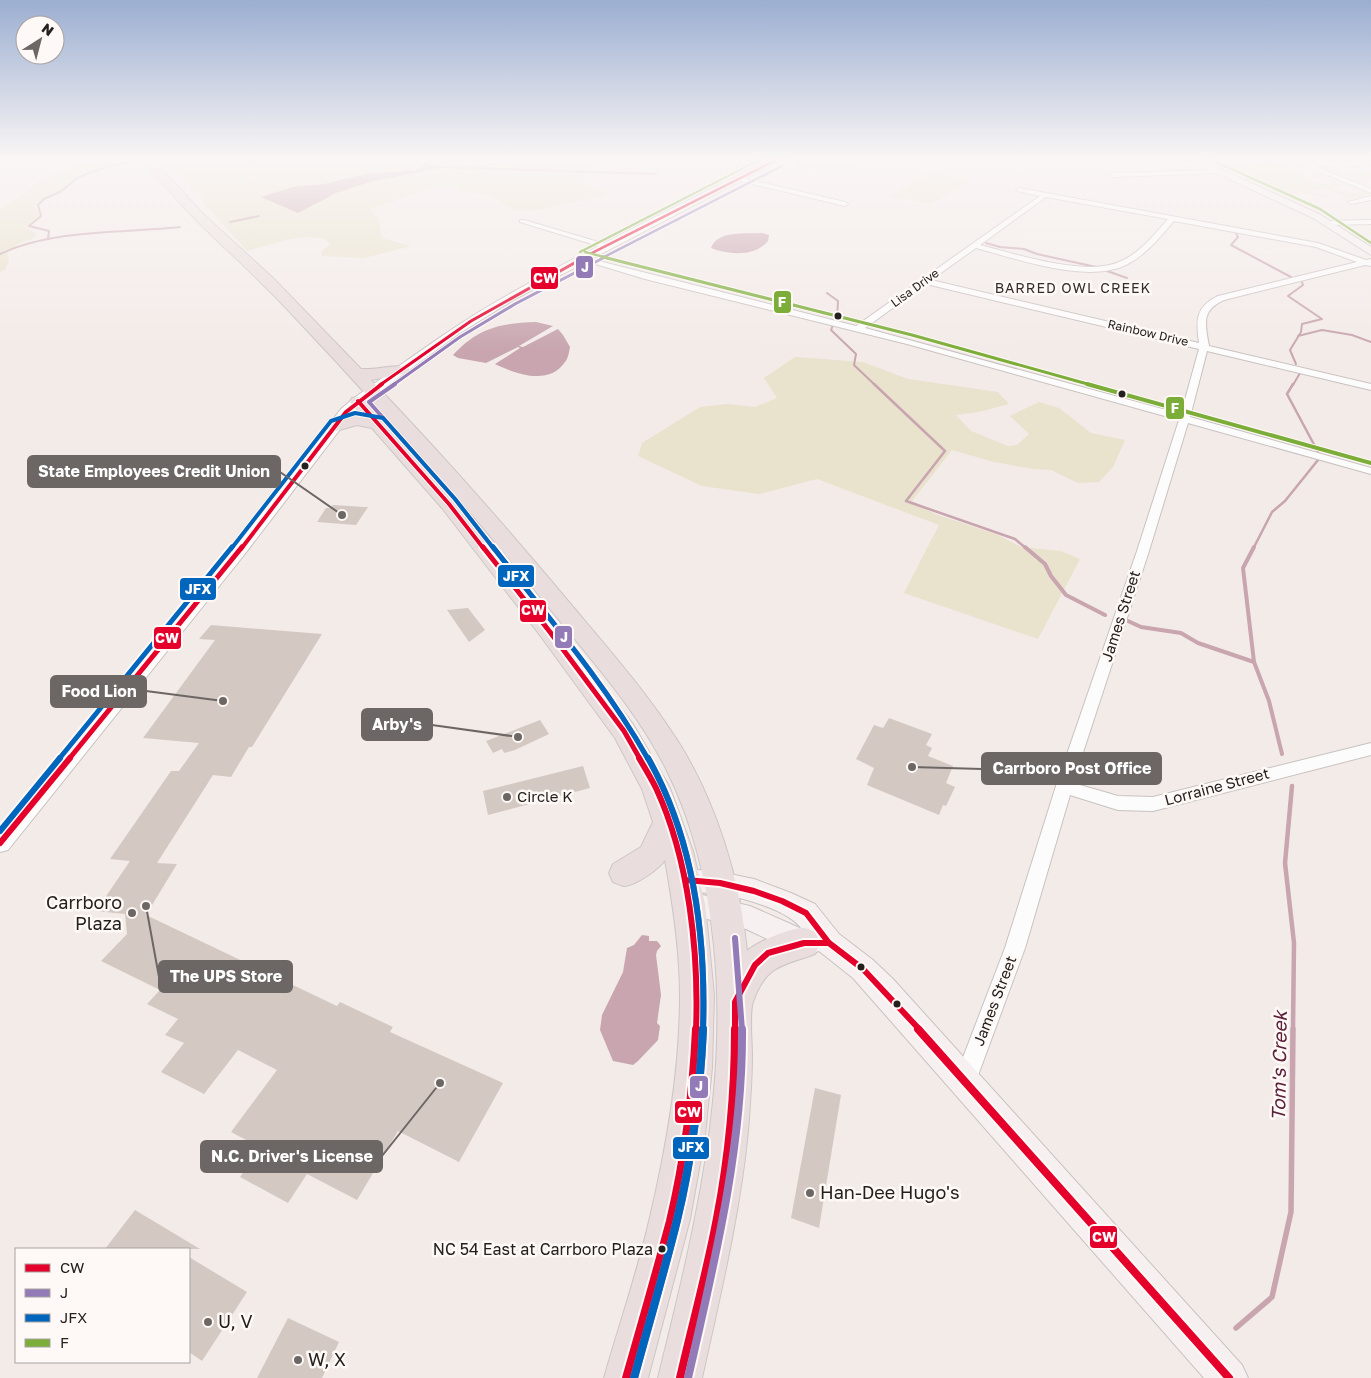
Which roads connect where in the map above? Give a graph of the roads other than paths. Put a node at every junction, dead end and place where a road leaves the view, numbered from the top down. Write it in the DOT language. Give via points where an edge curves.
graph roads {
  1 [pos="526,222"];
  2 [pos="654,222"];
  3 [pos="1006,222"];
  4 [pos="1169,222"];
  5 [pos="1196,222"];
  6 [pos="1327,222"];
  7 [pos="1368,222"];
  8 [pos="206,223"];
  9 [pos="1334,226"];
  10 [pos="1371,227"];
  11 [pos="973,245"];
  12 [pos="608,246"];
  13 [pos="584,259"];
  14 [pos="1370,260"];
  15 [pos="924,281"];
  16 [pos="269,300"];
  17 [pos="858,329"];
  18 [pos="1204,346"];
  19 [pos="402,370"];
  20 [pos="354,373"];
  21 [pos="345,386"];
  22 [pos="1371,387"];
  23 [pos="372,392"];
  24 [pos="358,401"];
  25 [pos="1184,418"];
  26 [pos="379,424"];
  27 [pos="336,426"];
  28 [pos="1371,471"];
  29 [pos="1371,749"];
  30 [pos="1064,786"];
  31 [pos="670,824"];
  32 [pos="0,843"];
  33 [pos="624,873"];
  34 [pos="705,895"];
  35 [pos="817,943"];
  36 [pos="735,1002"];
  37 [pos="965,1081"];
  38 [pos="626,1378"];
  39 [pos="680,1378"];
  40 [pos="1229,1378"];
  1 -- 12 [label="street"];
  2 -- 12 [label="street"];
  3 -- 11 [label="street, Lisa Drive"];
  4 -- 11 [label="street" via="1138,254 1107,268 1055,264"];
  5 -- 14 [label="street" via="1318,245"];
  6 -- 9 [label="main road"];
  7 -- 9 [label="street"];
  8 -- 16 [label="highway"];
  8 -- 20 [label="highway" via="280,292"];
  9 -- 10 [label="street"];
  9 -- 14 [label="main road"];
  11 -- 15 [label="street, Lisa Drive"];
  12 -- 13 [label="street"];
  13 -- 17 [label="street"];
  13 -- 19 [label="street" via="478,316"];
  14 -- 18 [label="street, James Street" via="1214,300 1202,318"];
  15 -- 17 [label="street, Lisa Drive"];
  15 -- 18 [label="street, Rainbow Drive"];
  17 -- 25 [label="street"];
  18 -- 22 [label="street, Rainbow Drive"];
  18 -- 25 [label="street, James Street"];
  19 -- 20 [label="highway" via="374,376"];
  19 -- 23 [label="street"];
  20 -- 23 [label="highway"];
  21 -- 24 [label="highway"];
  23 -- 24 [label="street"];
  23 -- 34 [label="highway" via="500,532 660,735 690,790 703,825"];
  24 -- 26 [label="highway"];
  24 -- 27 [label="street"];
  25 -- 28 [label="street"];
  25 -- 30 [label="street, James Street"];
  26 -- 27 [label="highway" via="356,420"];
  26 -- 31 [label="highway" via="449,504 613,716 649,774"];
  27 -- 32 [label="street" via="238,552"];
  29 -- 30 [label="street, Lorraine Street" via="1153,804 1112,804"];
  30 -- 37 [label="street, James Street" via="1015,948"];
  31 -- 33 [label="highway" via="659,833 652,854"];
  31 -- 34 [label="highway"];
  34 -- 35 [label="main road" via="750,918"];
  34 -- 36 [label="highway"];
  34 -- 38 [label="highway" via="694,1068 686,1135 670,1219"];
  35 -- 36 [label="highway" via="777,949 761,957"];
  35 -- 37 [label="main road" via="863,969"];
  36 -- 39 [label="highway" via="735,1074 726,1166 717,1220"];
  37 -- 40 [label="main road"];
}
